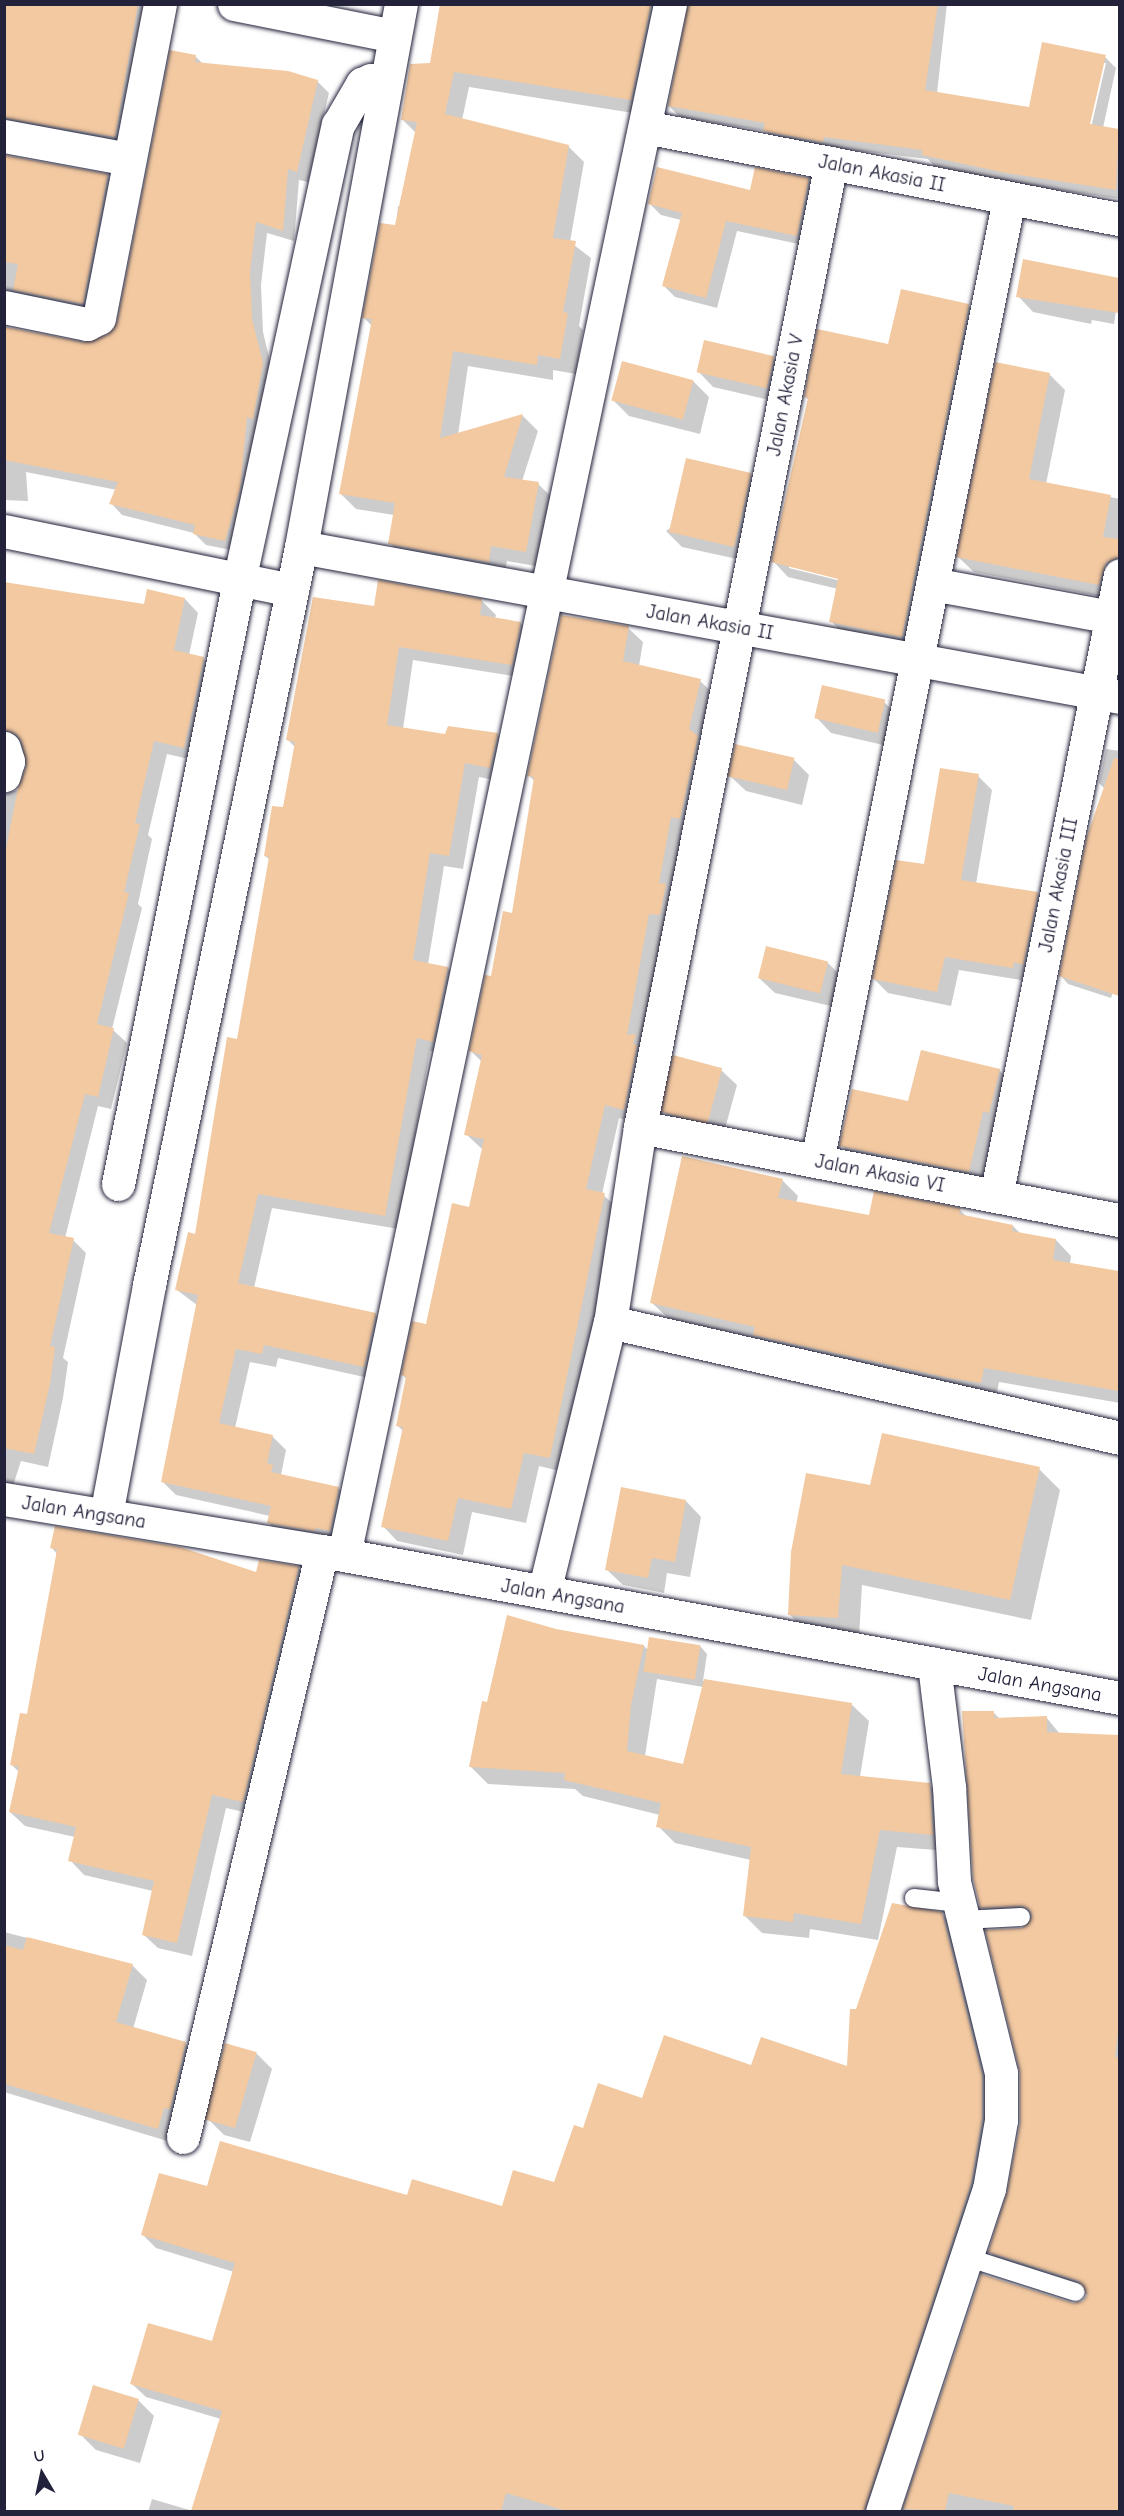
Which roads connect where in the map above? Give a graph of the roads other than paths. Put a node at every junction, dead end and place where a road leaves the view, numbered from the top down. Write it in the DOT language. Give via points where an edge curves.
graph roads {
  1 [pos="160,4"];
  2 [pos="670,4"];
  3 [pos="242,5"];
  4 [pos="397,20"];
  5 [pos="386,83"];
  6 [pos="645,127"];
  7 [pos="4,136"];
  8 [pos="129,159"];
  9 [pos="831,163"];
  10 [pos="1009,198"];
  11 [pos="1119,219"];
  12 [pos="4,307"];
  13 [pos="4,531"];
  14 [pos="301,548"];
  15 [pos="1119,575"];
  16 [pos="239,581"];
  17 [pos="932,584"];
  18 [pos="292,590"];
  19 [pos="546,592"];
  20 [pos="1111,617"];
  21 [pos="739,628"];
  22 [pos="917,660"];
  23 [pos="1108,695"];
  24 [pos="4,748"];
  25 [pos="4,775"];
  26 [pos="640,1126"];
  27 [pos="817,1161"];
  28 [pos="118,1184"];
  29 [pos="996,1196"];
  30 [pos="1119,1220"];
  31 [pos="610,1322"];
  32 [pos="1119,1438"];
  33 [pos="4,1499"];
  34 [pos="106,1515"];
  35 [pos="333,1553"];
  36 [pos="544,1592"];
  37 [pos="934,1664"];
  38 [pos="1119,1698"];
  39 [pos="914,1898"];
  40 [pos="961,1912"];
  41 [pos="1021,1917"];
  42 [pos="183,2137"];
  43 [pos="966,2257"];
  44 [pos="1076,2292"];
  45 [pos="882,2511"];
  1 -- 8 [label="street"];
  2 -- 6 [label="street"];
  3 -- 4 [label="street"];
  4 -- 5 [label="street"];
  5 -- 14 [label="street"];
  5 -- 16 [label="street" via="371,80 362,84 338,125"];
  6 -- 9 [label="street, Jalan Akasia II"];
  6 -- 19 [label="street"];
  7 -- 8 [label="street"];
  8 -- 12 [label="street" via="99,318 87,324"];
  9 -- 10 [label="street, Jalan Akasia II"];
  9 -- 21 [label="street, Jalan Akasia V"];
  10 -- 11 [label="street, Jalan Akasia II"];
  10 -- 17 [label="street"];
  13 -- 16 [label="street"];
  14 -- 18 [label="street"];
  14 -- 19 [label="street, Jalan Akasia II"];
  15 -- 20 [label="street, Jalan Akasia III"];
  16 -- 18 [label="street"];
  16 -- 28 [label="street"];
  17 -- 20 [label="street"];
  17 -- 22 [label="street"];
  18 -- 34 [label="street" via="149,1285"];
  19 -- 21 [label="street, Jalan Akasia II"];
  19 -- 35 [label="street"];
  20 -- 23 [label="street, Jalan Akasia III"];
  21 -- 22 [label="street, Jalan Akasia II"];
  21 -- 26 [label="street, Jalan Akasia V"];
  22 -- 23 [label="street, Jalan Akasia II"];
  22 -- 27 [label="street"];
  23 -- 29 [label="street, Jalan Akasia III"];
  24 -- 25 [label="street" via="8,761"];
  26 -- 27 [label="street, Jalan Akasia VI"];
  26 -- 31 [label="street, Jalan Akasia V"];
  27 -- 29 [label="street, Jalan Akasia VI"];
  29 -- 30 [label="street, Jalan Akasia VI"];
  31 -- 32 [label="street"];
  31 -- 36 [label="street, Jalan Akasia V"];
  33 -- 34 [label="street, Jalan Angsana"];
  34 -- 35 [label="street, Jalan Angsana"];
  35 -- 36 [label="street, Jalan Angsana"];
  35 -- 42 [label="street"];
  36 -- 37 [label="street, Jalan Angsana"];
  37 -- 38 [label="street, Jalan Angsana"];
  37 -- 40 [label="street"];
  39 -- 40 [label="lane"];
  40 -- 41 [label="lane"];
  40 -- 43 [label="street" via="1001,2073 1001,2120 989,2189"];
  43 -- 44 [label="lane"];
  43 -- 45 [label="street"];
}
